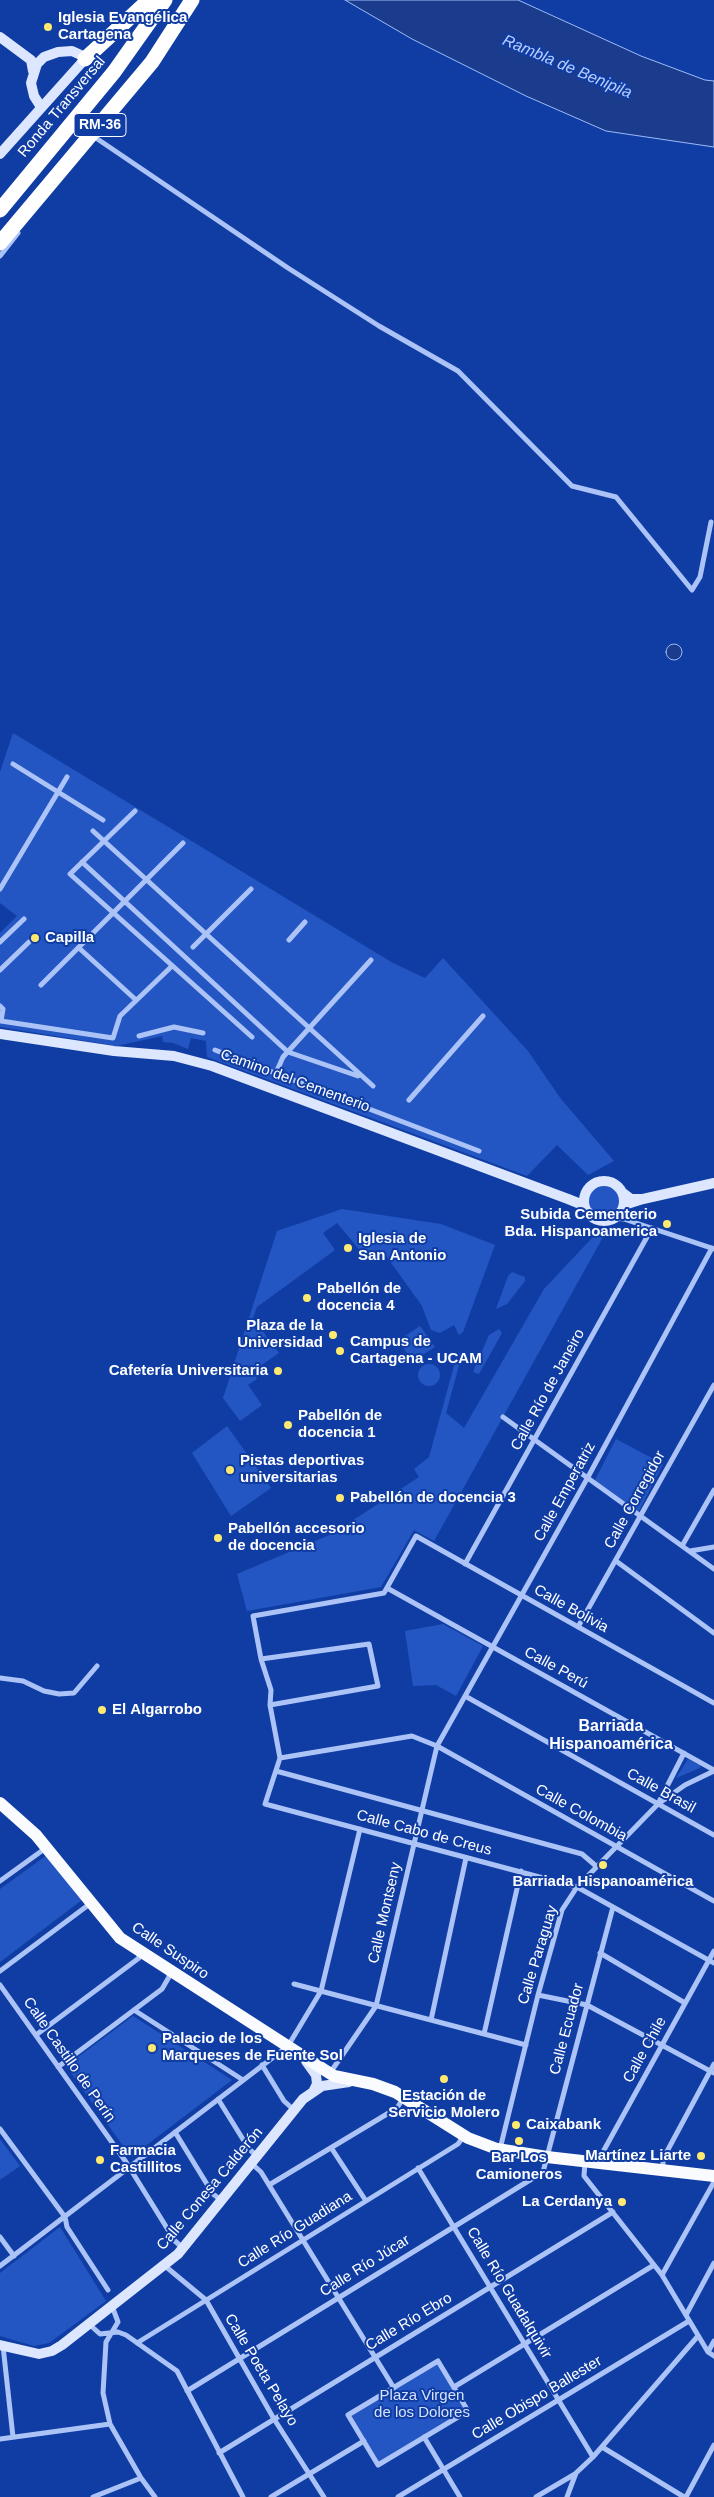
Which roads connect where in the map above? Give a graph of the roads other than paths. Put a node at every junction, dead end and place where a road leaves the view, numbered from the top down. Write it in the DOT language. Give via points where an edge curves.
graph roads {
  1 [pos="149,0"];
  2 [pos="165,0"];
  3 [pos="192,0"];
  4 [pos="0,37"];
  5 [pos="44,57"];
  6 [pos="28,58"];
  7 [pos="85,59"];
  8 [pos="33,71"];
  9 [pos="41,107"];
  10 [pos="92,135"];
  11 [pos="0,154"];
  12 [pos="32,205"];
  13 [pos="0,210"];
  14 [pos="23,226"];
  15 [pos="0,243"];
  16 [pos="0,256"];
  17 [pos="711,522"];
  18 [pos="13,764"];
  19 [pos="66,777"];
  20 [pos="58,792"];
  21 [pos="135,811"];
  22 [pos="103,820"];
  23 [pos="93,831"];
  24 [pos="103,842"];
  25 [pos="183,843"];
  26 [pos="82,862"];
  27 [pos="146,881"];
  28 [pos="0,888"];
  29 [pos="250,889"];
  30 [pos="124,902"];
  31 [pos="114,914"];
  32 [pos="24,919"];
  33 [pos="305,922"];
  34 [pos="205,935"];
  35 [pos="289,940"];
  36 [pos="0,942"];
  37 [pos="30,942"];
  38 [pos="193,947"];
  39 [pos="79,948"];
  40 [pos="371,960"];
  41 [pos="172,966"];
  42 [pos="0,970"];
  43 [pos="41,985"];
  44 [pos="136,1000"];
  45 [pos="0,1006"];
  46 [pos="483,1016"];
  47 [pos="308,1029"];
  48 [pos="203,1033"];
  49 [pos="0,1034"];
  50 [pos="138,1036"];
  51 [pos="252,1037"];
  52 [pos="215,1050"];
  53 [pos="288,1052"];
  54 [pos="276,1073"];
  55 [pos="362,1077"];
  56 [pos="373,1086"];
  57 [pos="410,1100"];
  58 [pos="479,1151"];
  59 [pos="714,1183"];
  60 [pos="586,1192"];
  61 [pos="623,1194"];
  62 [pos="568,1199"];
  63 [pos="643,1199"];
  64 [pos="623,1207"];
  65 [pos="588,1212"];
  66 [pos="614,1218"];
  67 [pos="632,1221"];
  68 [pos="652,1228"];
  69 [pos="713,1248"];
  70 [pos="714,1384"];
  71 [pos="504,1417"];
  72 [pos="535,1438"];
  73 [pos="588,1477"];
  74 [pos="714,1490"];
  75 [pos="641,1515"];
  76 [pos="682,1546"];
  77 [pos="714,1547"];
  78 [pos="690,1551"];
  79 [pos="616,1561"];
  80 [pos="465,1564"];
  81 [pos="714,1569"];
  82 [pos="387,1588"];
  83 [pos="521,1595"];
  84 [pos="578,1627"];
  85 [pos="714,1633"];
  86 [pos="492,1647"];
  87 [pos="261,1659"];
  88 [pos="97,1666"];
  89 [pos="0,1678"];
  90 [pos="465,1696"];
  91 [pos="714,1703"];
  92 [pos="270,1705"];
  93 [pos="437,1746"];
  94 [pos="684,1753"];
  95 [pos="280,1758"];
  96 [pos="714,1770"];
  97 [pos="276,1771"];
  98 [pos="0,1803"];
  99 [pos="658,1804"];
  100 [pos="422,1810"];
  101 [pos="360,1829"];
  102 [pos="714,1835"];
  103 [pos="414,1844"];
  104 [pos="44,1846"];
  105 [pos="615,1846"];
  106 [pos="466,1858"];
  107 [pos="596,1866"];
  108 [pos="521,1871"];
  109 [pos="0,1881"];
  110 [pos="576,1887"];
  111 [pos="89,1901"];
  112 [pos="714,1901"];
  113 [pos="613,1907"];
  114 [pos="139,1951"];
  115 [pos="714,1951"];
  116 [pos="600,1953"];
  117 [pos="711,1962"];
  118 [pos="169,1970"];
  119 [pos="0,1971"];
  120 [pos="294,1984"];
  121 [pos="0,1985"];
  122 [pos="321,1991"];
  123 [pos="538,1995"];
  124 [pos="685,2003"];
  125 [pos="587,2005"];
  126 [pos="376,2006"];
  127 [pos="134,2010"];
  128 [pos="431,2020"];
  129 [pos="484,2034"];
  130 [pos="36,2035"];
  131 [pos="526,2045"];
  132 [pos="288,2046"];
  133 [pos="662,2046"];
  134 [pos="302,2056"];
  135 [pos="714,2064"];
  136 [pos="262,2065"];
  137 [pos="58,2067"];
  138 [pos="712,2072"];
  139 [pos="330,2079"];
  140 [pos="243,2080"];
  141 [pos="314,2090"];
  142 [pos="404,2097"];
  143 [pos="218,2099"];
  144 [pos="294,2110"];
  145 [pos="0,2129"];
  146 [pos="175,2132"];
  147 [pos="464,2135"];
  148 [pos="332,2149"];
  149 [pos="500,2150"];
  150 [pos="547,2157"];
  151 [pos="254,2160"];
  152 [pos="585,2162"];
  153 [pos="602,2163"];
  154 [pos="129,2167"];
  155 [pos="418,2168"];
  156 [pos="662,2170"];
  157 [pos="714,2176"];
  158 [pos="714,2182"];
  159 [pos="269,2185"];
  160 [pos="221,2200"];
  161 [pos="366,2201"];
  162 [pos="612,2212"];
  163 [pos="65,2217"];
  164 [pos="453,2226"];
  165 [pos="0,2237"];
  166 [pos="303,2240"];
  167 [pos="184,2248"];
  168 [pos="14,2256"];
  169 [pos="714,2263"];
  170 [pos="654,2265"];
  171 [pos="0,2266"];
  172 [pos="165,2266"];
  173 [pos="662,2275"];
  174 [pos="490,2287"];
  175 [pos="108,2290"];
  176 [pos="338,2297"];
  177 [pos="206,2300"];
  178 [pos="112,2306"];
  179 [pos="686,2315"];
  180 [pos="689,2321"];
  181 [pos="89,2324"];
  182 [pos="112,2333"];
  183 [pos="698,2336"];
  184 [pos="714,2341"];
  185 [pos="137,2343"];
  186 [pos="524,2344"];
  187 [pos="2,2345"];
  188 [pos="708,2352"];
  189 [pos="714,2356"];
  190 [pos="375,2357"];
  191 [pos="239,2359"];
  192 [pos="454,2387"];
  193 [pos="394,2388"];
  194 [pos="188,2391"];
  195 [pos="558,2400"];
  196 [pos="274,2419"];
  197 [pos="110,2424"];
  198 [pos="13,2437"];
  199 [pos="424,2437"];
  200 [pos="0,2439"];
  201 [pos="364,2441"];
  202 [pos="714,2445"];
  203 [pos="602,2447"];
  204 [pos="219,2453"];
  205 [pos="593,2457"];
  206 [pos="444,2470"];
  207 [pos="310,2474"];
  208 [pos="576,2474"];
  209 [pos="141,2478"];
  210 [pos="94,2497"];
  211 [pos="155,2497"];
  212 [pos="243,2497"];
  213 [pos="271,2497"];
  214 [pos="324,2497"];
  215 [pos="398,2497"];
  216 [pos="460,2497"];
  217 [pos="536,2497"];
  218 [pos="567,2497"];
  219 [pos="685,2497"];
  1 -- 7 [label="highway"];
  2 -- 13 [label="highway, Ronda Transversal / RM-36" via="120,64"];
  3 -- 10 [label="highway, RM-36" via="152,62"];
  4 -- 6 [label="main road"];
  5 -- 6 [label="main road"];
  5 -- 7 [label="main road" via="68,51"];
  5 -- 8 [label="main road"];
  6 -- 8 [label="main road"];
  7 -- 9 [label="main road"];
  8 -- 9 [label="main road" via="31,87"];
  9 -- 11 [label="main road"];
  10 -- 12 [label="highway, RM-36"];
  10 -- 17 [label="street" via="288,268 458,371 572,486 616,496 692,590 700,577"];
  12 -- 14 [label="highway"];
  12 -- 15 [label="highway, RM-36"];
  14 -- 16 [label="street"];
  18 -- 20 [label="street"];
  19 -- 20 [label="street"];
  20 -- 22 [label="street"];
  20 -- 28 [label="street"];
  21 -- 24 [label="street"];
  23 -- 24 [label="street"];
  24 -- 26 [label="street"];
  24 -- 27 [label="street"];
  25 -- 27 [label="street"];
  26 -- 30 [label="street"];
  26 -- 31 [label="street" via="70,874"];
  27 -- 30 [label="street"];
  27 -- 34 [label="street"];
  29 -- 34 [label="street"];
  30 -- 31 [label="street"];
  30 -- 53 [label="street"];
  31 -- 39 [label="street"];
  31 -- 41 [label="street"];
  32 -- 36 [label="street"];
  33 -- 35 [label="street"];
  34 -- 38 [label="street"];
  34 -- 47 [label="street"];
  37 -- 42 [label="street"];
  39 -- 43 [label="street"];
  39 -- 44 [label="street"];
  40 -- 47 [label="street"];
  41 -- 44 [label="street"];
  41 -- 51 [label="street"];
  44 -- 45 [label="street" via="120,1016 113,1038 1,1021 3,1009"];
  46 -- 57 [label="street"];
  47 -- 53 [label="street"];
  47 -- 55 [label="street"];
  48 -- 50 [label="street" via="174,1028"];
  49 -- 62 [label="main road, Camino del Cementerio" via="114,1051 174,1056 212,1066"];
  52 -- 54 [label="street"];
  53 -- 54 [label="street"];
  53 -- 55 [label="street"];
  54 -- 58 [label="street"];
  55 -- 56 [label="street"];
  59 -- 63 [label="main road"];
  60 -- 61 [label="main road" via="595,1183 604,1181 616,1184"];
  60 -- 62 [label="main road" via="579,1199"];
  60 -- 65 [label="main road" via="584,1203"];
  61 -- 63 [label="main road" via="631,1199"];
  61 -- 64 [label="main road"];
  62 -- 65 [label="main road, Camino del Cementerio"];
  63 -- 64 [label="main road"];
  64 -- 66 [label="main road"];
  64 -- 67 [label="street" via="625,1216"];
  65 -- 66 [label="main road" via="600,1220"];
  66 -- 67 [label="street"];
  67 -- 68 [label="street"];
  68 -- 69 [label="street"];
  68 -- 72 [label="street, Calle Río de Janeiro"];
  69 -- 73 [label="street, Calle Emperatriz"];
  70 -- 75 [label="street, Calle Corregidor"];
  71 -- 72 [label="street"];
  72 -- 73 [label="street"];
  72 -- 80 [label="street, Calle Río de Janeiro"];
  73 -- 75 [label="street"];
  73 -- 83 [label="street, Calle Emperatriz"];
  74 -- 76 [label="street"];
  75 -- 76 [label="street"];
  75 -- 79 [label="street, Calle Corregidor"];
  76 -- 78 [label="street"];
  77 -- 78 [label="street"];
  78 -- 81 [label="street"];
  79 -- 84 [label="street, Calle Corregidor"];
  79 -- 85 [label="street"];
  80 -- 82 [label="street, Calle Bolivia" via="416,1536"];
  80 -- 83 [label="street, Calle Bolivia"];
  82 -- 86 [label="street, Calle Perú"];
  82 -- 87 [label="street" via="384,1593 253,1616"];
  83 -- 84 [label="street, Calle Bolivia"];
  83 -- 86 [label="street, Calle Emperatriz"];
  84 -- 91 [label="street, Calle Bolivia"];
  86 -- 90 [label="street, Calle Emperatriz"];
  86 -- 94 [label="street, Calle Perú"];
  87 -- 92 [label="street" via="271,1690"];
  87 -- 92 [label="street" via="369,1644 378,1686"];
  88 -- 89 [label="street" via="74,1692 59,1694 23,1681"];
  90 -- 93 [label="street, Calle Emperatriz"];
  90 -- 99 [label="street, Calle Brasil"];
  92 -- 95 [label="street"];
  93 -- 95 [label="street, Calle Colombia" via="412,1736"];
  93 -- 100 [label="street, Calle Montseny"];
  93 -- 105 [label="street, Calle Colombia"];
  94 -- 96 [label="street, Calle Perú"];
  94 -- 99 [label="street"];
  95 -- 97 [label="street"];
  96 -- 99 [label="street, Calle Paraguay"];
  97 -- 100 [label="street"];
  97 -- 101 [label="street, Calle Cabo de Creus" via="265,1804"];
  98 -- 104 [label="main road, Calle Suspiro" via="22,1820"];
  99 -- 102 [label="street, Calle Brasil"];
  99 -- 105 [label="street, Calle Paraguay"];
  100 -- 103 [label="street, Calle Montseny"];
  100 -- 107 [label="street" via="582,1854"];
  101 -- 103 [label="street, Calle Cabo de Creus"];
  101 -- 122 [label="street"];
  103 -- 106 [label="street, Calle Cabo de Creus"];
  103 -- 126 [label="street, Calle Montseny"];
  104 -- 109 [label="street" via="43,1850"];
  104 -- 111 [label="main road, Calle Suspiro"];
  105 -- 107 [label="street, Calle Paraguay"];
  105 -- 112 [label="street, Calle Colombia"];
  106 -- 108 [label="street, Calle Cabo de Creus"];
  106 -- 128 [label="street"];
  107 -- 110 [label="street, Calle Paraguay"];
  108 -- 110 [label="street, Calle Cabo de Creus"];
  108 -- 129 [label="street"];
  110 -- 113 [label="street, Calle Cabo de Creus"];
  110 -- 123 [label="street, Calle Paraguay" via="562,1910"];
  111 -- 114 [label="main road, Calle Suspiro" via="114,1931"];
  111 -- 119 [label="street" via="87,1906"];
  113 -- 116 [label="street, Calle Ecuador"];
  113 -- 117 [label="street, Calle Cabo de Creus"];
  114 -- 118 [label="main road, Calle Suspiro"];
  114 -- 130 [label="street" via="139,1958"];
  115 -- 117 [label="street, Calle Chile"];
  116 -- 124 [label="street"];
  116 -- 125 [label="street, Calle Ecuador"];
  117 -- 124 [label="street, Calle Chile"];
  118 -- 127 [label="street" via="162,1989"];
  118 -- 132 [label="main road, Calle Suspiro"];
  120 -- 122 [label="street"];
  121 -- 130 [label="street, Calle Castillo de Perín"];
  122 -- 126 [label="street"];
  122 -- 132 [label="street"];
  123 -- 125 [label="street"];
  123 -- 131 [label="street, Calle Paraguay"];
  124 -- 133 [label="street, Calle Chile"];
  125 -- 133 [label="street"];
  125 -- 150 [label="street, Calle Ecuador"];
  126 -- 128 [label="street"];
  126 -- 139 [label="street, Calle Montseny"];
  127 -- 137 [label="street"];
  127 -- 140 [label="street"];
  128 -- 129 [label="street"];
  129 -- 131 [label="street"];
  130 -- 137 [label="street, Calle Castillo de Perín"];
  131 -- 149 [label="street, Calle Paraguay"];
  132 -- 134 [label="main road, Calle Suspiro"];
  132 -- 136 [label="street"];
  133 -- 138 [label="street"];
  133 -- 153 [label="street, Calle Chile" via="604,2150"];
  134 -- 139 [label="main road, Calle Suspiro"];
  134 -- 141 [label="main road" via="316,2075"];
  135 -- 138 [label="street"];
  136 -- 140 [label="street"];
  136 -- 144 [label="street" via="284,2101"];
  137 -- 154 [label="street, Calle Castillo de Perín"];
  138 -- 156 [label="street" via="664,2157"];
  139 -- 141 [label="main road, Calle Conesa Calderón"];
  139 -- 142 [label="main road, Calle Suspiro" via="363,2082"];
  140 -- 143 [label="street"];
  141 -- 144 [label="main road, Calle Conesa Calderón"];
  142 -- 147 [label="main road, Calle Suspiro"];
  142 -- 148 [label="street" via="397,2108"];
  143 -- 146 [label="street"];
  143 -- 151 [label="street"];
  144 -- 151 [label="main road, Calle Conesa Calderón"];
  145 -- 163 [label="street"];
  146 -- 154 [label="street"];
  146 -- 160 [label="street" via="213,2194"];
  147 -- 149 [label="main road, Calle Suspiro"];
  147 -- 155 [label="street, Calle Río Guadiana" via="458,2144"];
  148 -- 159 [label="street"];
  148 -- 161 [label="street"];
  149 -- 150 [label="main road, Calle Suspiro"];
  150 -- 152 [label="main road, Calle Suspiro"];
  150 -- 164 [label="street, Calle Río Júcar" via="543,2172"];
  151 -- 159 [label="street"];
  151 -- 160 [label="main road, Calle Conesa Calderón"];
  152 -- 153 [label="main road, Calle Suspiro"];
  152 -- 162 [label="street" via="584,2176"];
  153 -- 156 [label="main road, Calle Suspiro"];
  154 -- 163 [label="street"];
  154 -- 167 [label="street, Calle Castillo de Perín" via="175,2241"];
  155 -- 161 [label="street, Calle Río Guadiana"];
  155 -- 164 [label="street, Calle Río Guadalquivir"];
  156 -- 157 [label="main road, Calle Suspiro"];
  158 -- 173 [label="street"];
  159 -- 166 [label="street"];
  160 -- 167 [label="main road, Calle Conesa Calderón"];
  161 -- 166 [label="street, Calle Río Guadiana"];
  162 -- 170 [label="street"];
  162 -- 174 [label="street, Calle Río Ebro"];
  163 -- 168 [label="street"];
  163 -- 175 [label="street" via="67,2226"];
  164 -- 174 [label="street, Calle Río Guadalquivir"];
  164 -- 176 [label="street, Calle Río Júcar"];
  165 -- 168 [label="street"];
  166 -- 176 [label="street"];
  166 -- 177 [label="street, Calle Río Guadiana"];
  167 -- 172 [label="main road, Calle Conesa Calderón"];
  168 -- 171 [label="street"];
  169 -- 179 [label="street"];
  170 -- 173 [label="street"];
  170 -- 186 [label="street"];
  172 -- 177 [label="street, Calle Poeta Pelayo"];
  172 -- 178 [label="main road, Calle Conesa Calderón"];
  173 -- 179 [label="street"];
  174 -- 186 [label="street, Calle Río Guadalquivir"];
  174 -- 190 [label="street, Calle Río Ebro"];
  176 -- 190 [label="street"];
  176 -- 191 [label="street, Calle Río Júcar"];
  177 -- 185 [label="street, Calle Río Guadiana"];
  177 -- 191 [label="street, Calle Poeta Pelayo"];
  178 -- 181 [label="main road, Calle Conesa Calderón"];
  178 -- 182 [label="street" via="118,2320"];
  179 -- 180 [label="street"];
  180 -- 183 [label="street"];
  180 -- 195 [label="street, Calle Obispo Ballester"];
  181 -- 182 [label="street" via="100,2334"];
  181 -- 187 [label="main road, Calle Conesa Calderón" via="46,2353 33,2354"];
  182 -- 185 [label="street" via="122,2333"];
  182 -- 197 [label="street" via="106,2342 103,2392"];
  183 -- 188 [label="street"];
  183 -- 203 [label="street"];
  184 -- 188 [label="street"];
  185 -- 194 [label="street" via="178,2371"];
  186 -- 192 [label="street"];
  186 -- 195 [label="street, Calle Río Guadalquivir"];
  187 -- 198 [label="street"];
  188 -- 189 [label="street"];
  190 -- 193 [label="street"];
  190 -- 196 [label="street, Calle Río Ebro"];
  191 -- 194 [label="street, Calle Río Júcar"];
  191 -- 196 [label="street, Calle Poeta Pelayo"];
  192 -- 193 [label="street" via="438,2361"];
  192 -- 199 [label="street" via="468,2411"];
  193 -- 201 [label="street" via="348,2416"];
  194 -- 204 [label="street"];
  195 -- 205 [label="street, Calle Río Guadalquivir"];
  195 -- 206 [label="street, Calle Obispo Ballester"];
  196 -- 204 [label="street, Calle Río Ebro"];
  196 -- 207 [label="street, Calle Poeta Pelayo"];
  197 -- 198 [label="street"];
  197 -- 209 [label="street"];
  198 -- 200 [label="street"];
  199 -- 201 [label="street" via="378,2465"];
  199 -- 206 [label="street"];
  201 -- 207 [label="street"];
  202 -- 219 [label="street"];
  203 -- 205 [label="street"];
  203 -- 219 [label="street"];
  204 -- 212 [label="street"];
  205 -- 208 [label="street"];
  206 -- 215 [label="street, Calle Obispo Ballester"];
  206 -- 216 [label="street"];
  207 -- 213 [label="street"];
  207 -- 214 [label="street, Calle Poeta Pelayo"];
  208 -- 217 [label="street"];
  208 -- 218 [label="street"];
  209 -- 210 [label="street"];
  209 -- 211 [label="street"];
}
